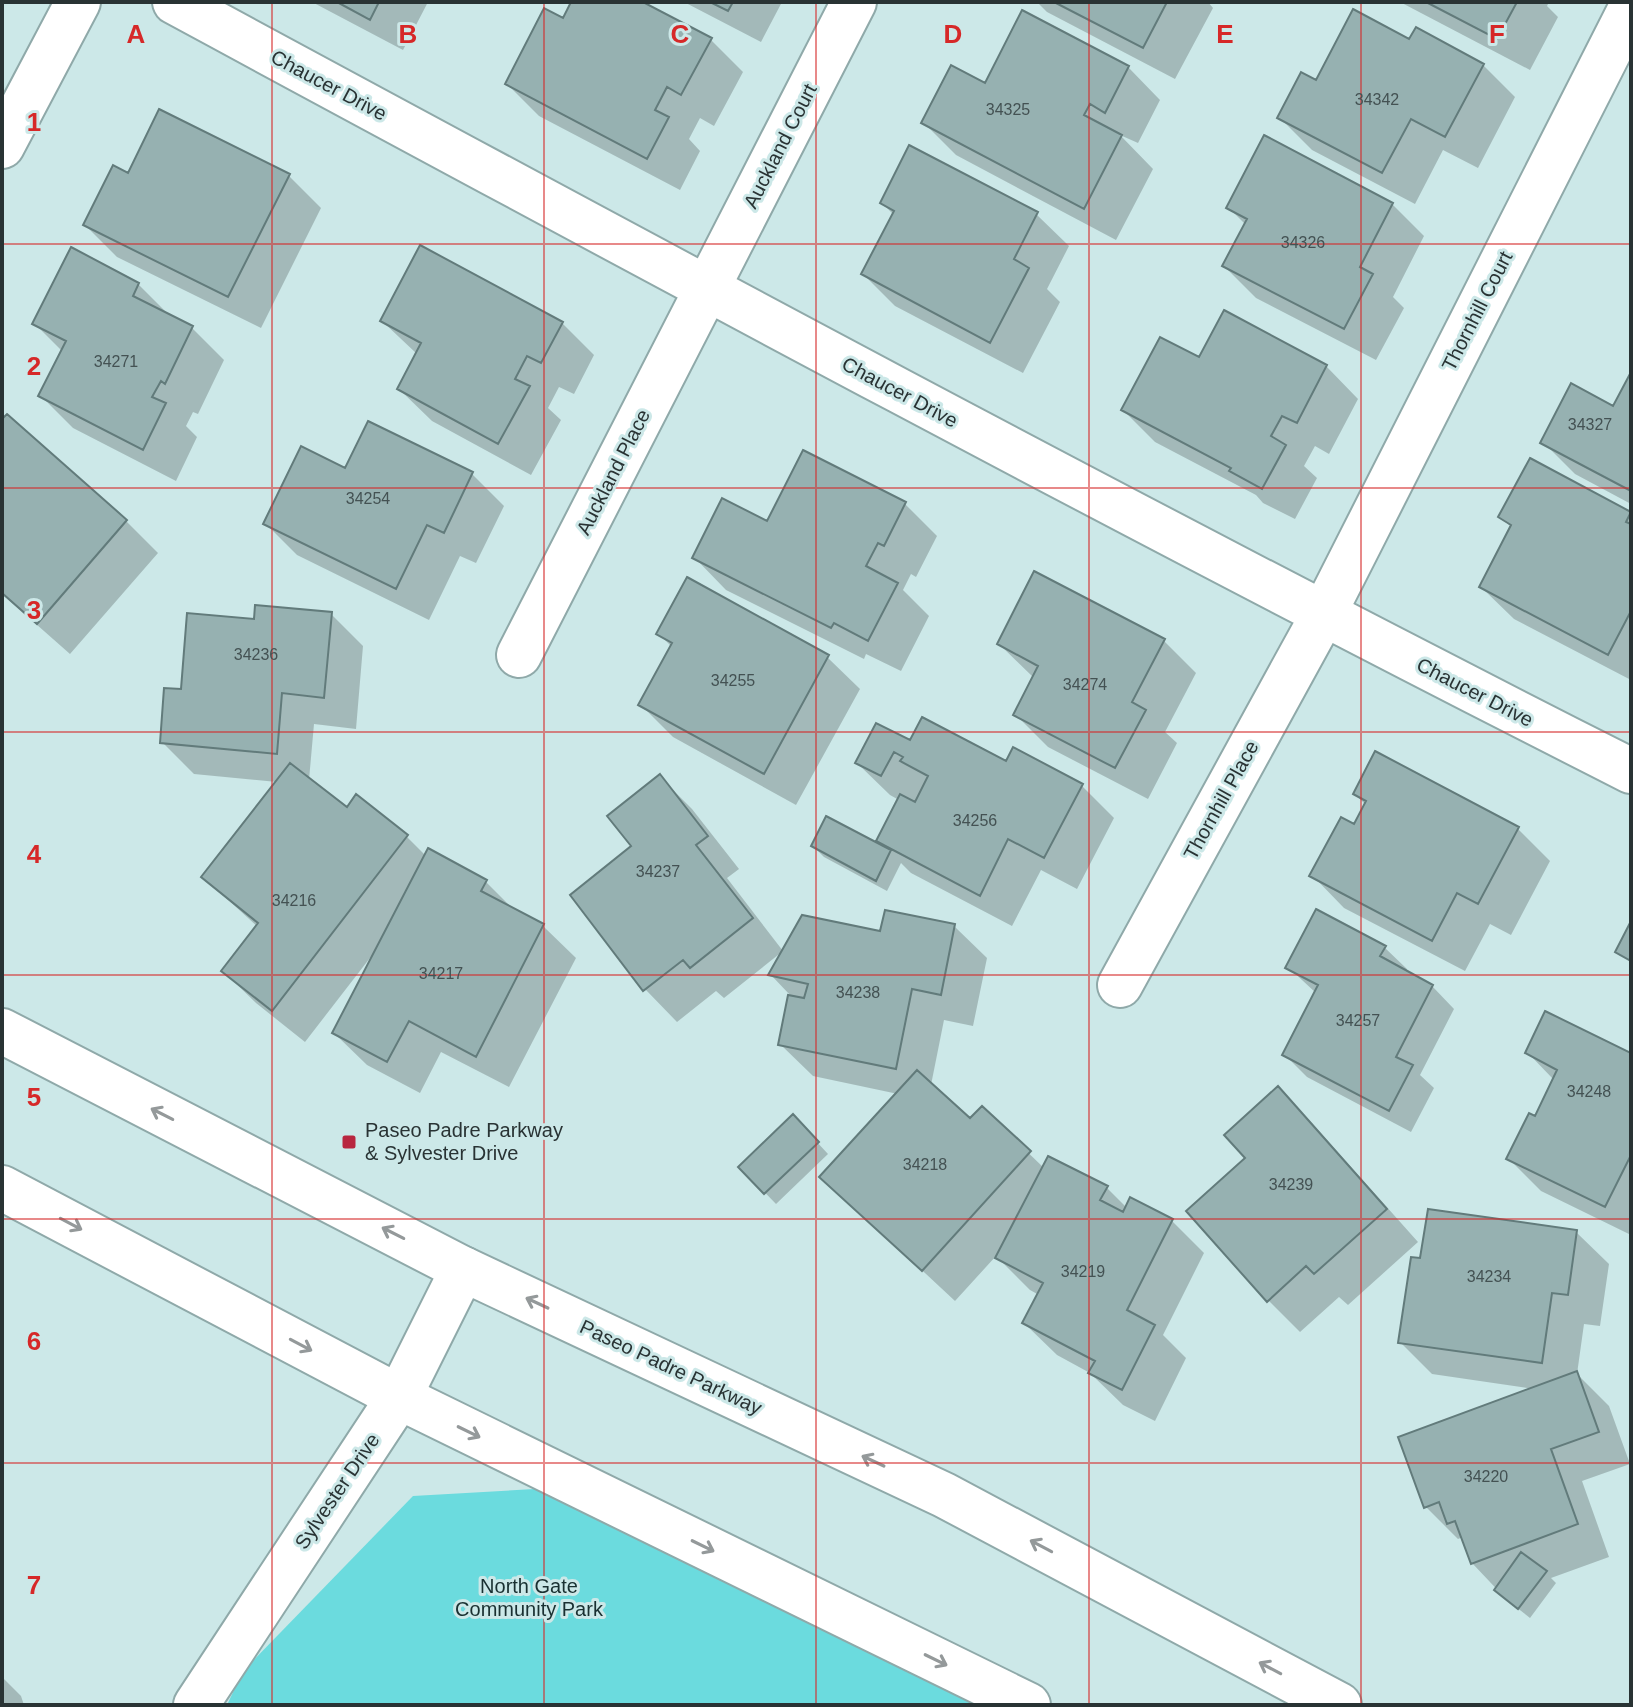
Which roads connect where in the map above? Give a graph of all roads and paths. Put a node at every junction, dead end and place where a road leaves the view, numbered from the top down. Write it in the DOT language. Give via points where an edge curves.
graph roads {
  1 [pos="78,2"];
  2 [pos="175,2"];
  3 [pos="854,2"];
  4 [pos="1631,8"];
  5 [pos="2,146"];
  6 [pos="707,290"];
  7 [pos="1323,615"];
  8 [pos="519,655"];
  9 [pos="1631,771"];
  10 [pos="1120,985"];
  11 [pos="2,1031"];
  12 [pos="2,1188"];
  13 [pos="463,1269"];
  14 [pos="399,1397"];
  15 [pos="196,1705"];
  16 [pos="1028,1705"];
  17 [pos="1339,1705"];
  1 -- 5 [label="street"];
  2 -- 6 [label="street, Chaucer Drive"];
  3 -- 6 [label="street, Auckland Court"];
  4 -- 7 [label="street, Thornhill Court"];
  6 -- 7 [label="street, Chaucer Drive"];
  6 -- 8 [label="street, Auckland Place"];
  7 -- 9 [label="street, Chaucer Drive"];
  7 -- 10 [label="street, Thornhill Place"];
  13 -- 11 [label="street, Paseo Padre Parkway, one-way"];
  12 -- 14 [label="street, one-way"];
  13 -- 14 [label="street, Sylvester Drive"];
  17 -- 13 [label="street, Paseo Padre Parkway, one-way" via="944,1495"];
  14 -- 15 [label="street, Sylvester Drive"];
  14 -- 16 [label="street, one-way"];
}
